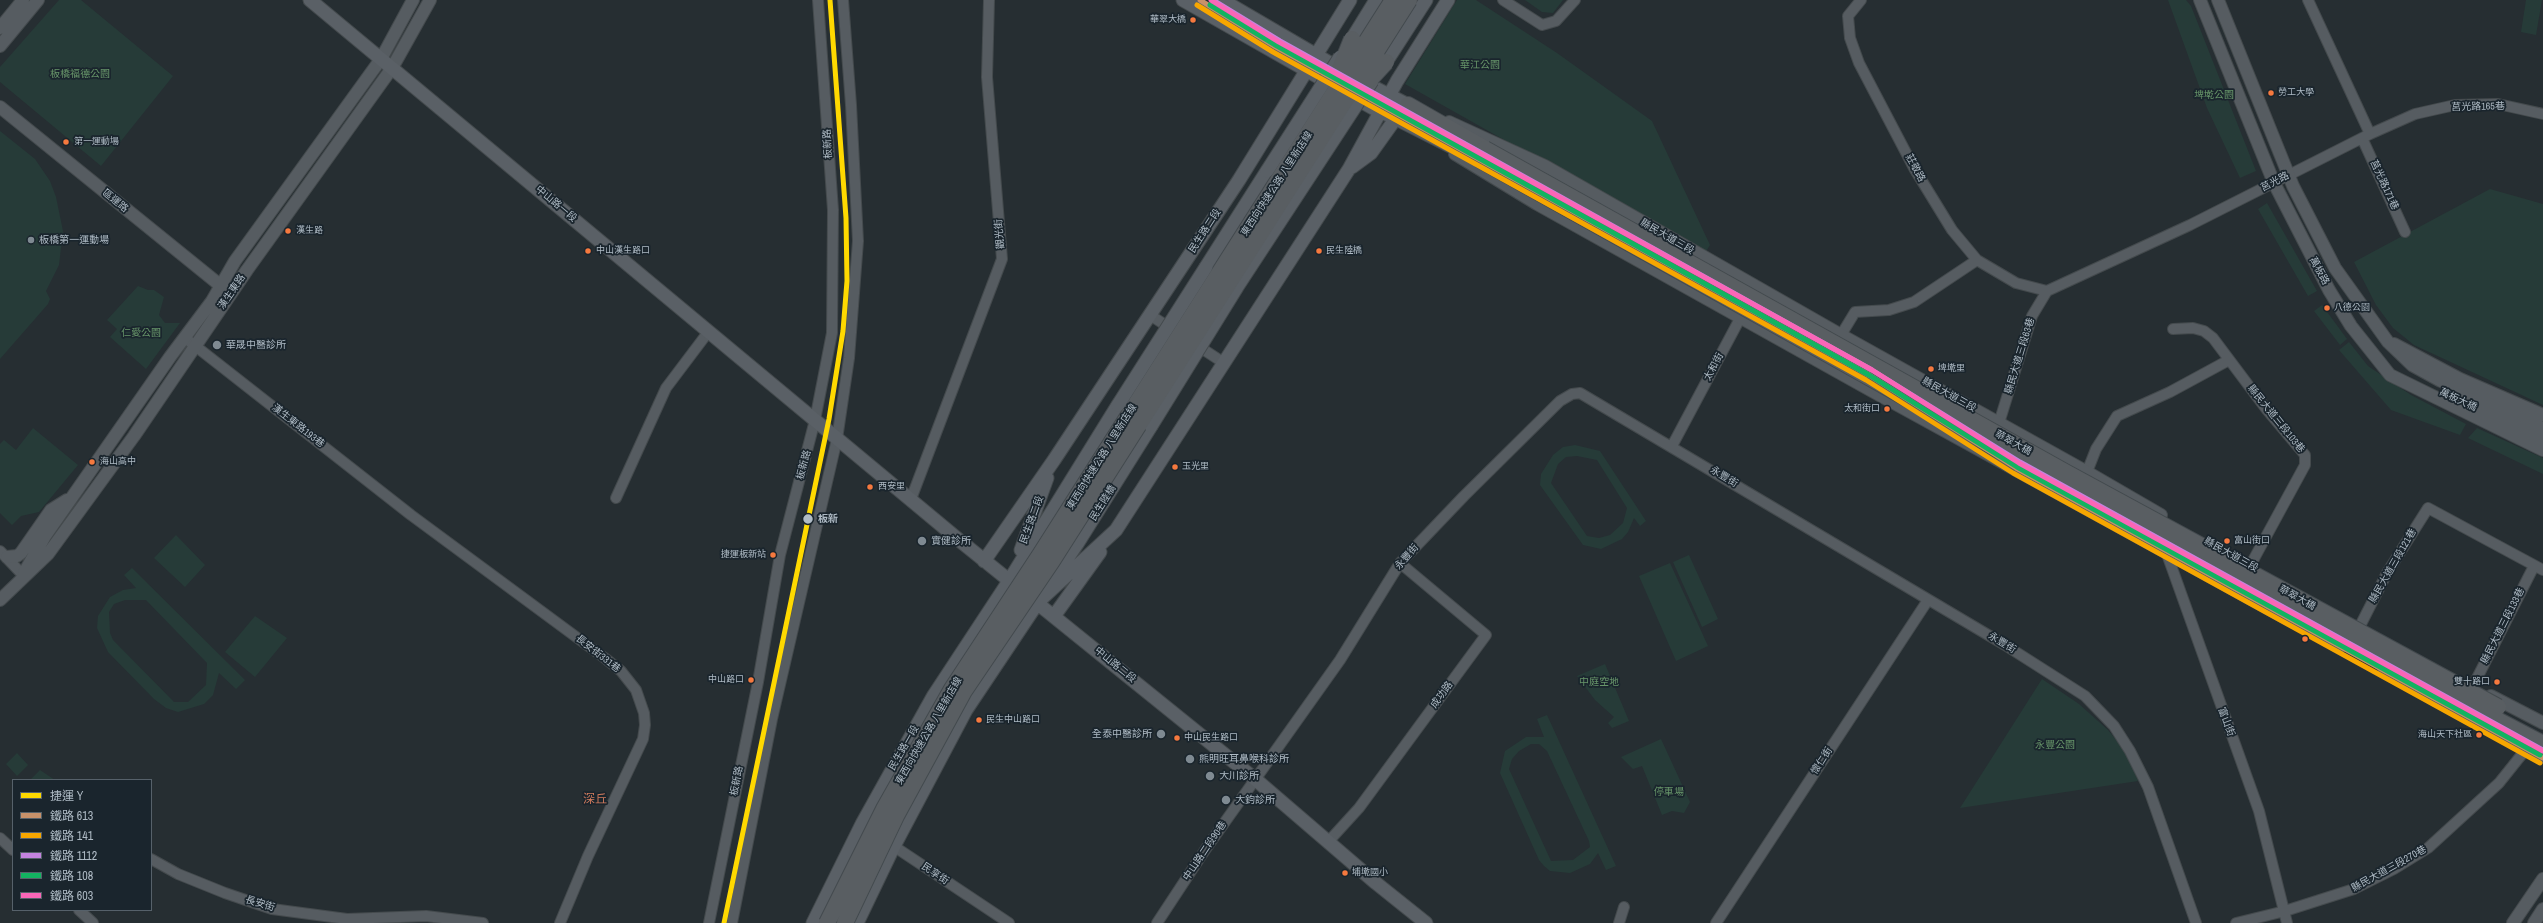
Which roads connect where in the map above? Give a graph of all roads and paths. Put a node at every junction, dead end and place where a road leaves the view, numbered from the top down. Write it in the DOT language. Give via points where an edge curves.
graph roads {
  1 [pos="23,0"];
  2 [pos="38,0"];
  3 [pos="310,0"];
  4 [pos="413,0"];
  5 [pos="430,0"];
  6 [pos="818,0"];
  7 [pos="843,0"];
  8 [pos="989,0"];
  9 [pos="1183,0"];
  10 [pos="1222,0"];
  11 [pos="1350,0"];
  12 [pos="1376,0"];
  13 [pos="1393,0"];
  14 [pos="1409,0"];
  15 [pos="1426,0"];
  16 [pos="1448,0"];
  17 [pos="1503,0"];
  18 [pos="1575,0"];
  19 [pos="1861,0"];
  20 [pos="2200,0"];
  21 [pos="2218,0"];
  22 [pos="2308,0"];
  23 [pos="0,28"];
  24 [pos="1352,39"];
  25 [pos="0,46"];
  26 [pos="1315,54"];
  27 [pos="381,59"];
  28 [pos="1386,62"];
  29 [pos="392,68"];
  30 [pos="1306,70"];
  31 [pos="1389,95"];
  32 [pos="1408,105"];
  33 [pos="0,107"];
  34 [pos="1380,112"];
  35 [pos="1329,114"];
  36 [pos="2543,114"];
  37 [pos="1399,119"];
  38 [pos="2366,136"];
  39 [pos="1482,154"];
  40 [pos="1349,169"];
  41 [pos="2288,176"];
  42 [pos="2274,184"];
  43 [pos="2405,232"];
  44 [pos="1977,260"];
  45 [pos="220,287"];
  46 [pos="1757,288"];
  47 [pos="2047,291"];
  48 [pos="231,294"];
  49 [pos="1150,315"];
  50 [pos="1740,318"];
  51 [pos="2173,328"];
  52 [pos="709,331"];
  53 [pos="1841,334"];
  54 [pos="184,338"];
  55 [pos="2388,342"];
  56 [pos="195,345"];
  57 [pos="2376,357"];
  58 [pos="2229,360"];
  59 [pos="1224,363"];
  60 [pos="1825,365"];
  61 [pos="802,408"];
  62 [pos="2543,415"];
  63 [pos="815,420"];
  64 [pos="1999,423"];
  65 [pos="2543,428"];
  66 [pos="2543,438"];
  67 [pos="837,439"];
  68 [pos="1672,446"];
  69 [pos="2543,450"];
  70 [pos="1054,460"];
  71 [pos="2087,472"];
  72 [pos="73,496"];
  73 [pos="616,498"];
  74 [pos="912,499"];
  75 [pos="411,515"];
  76 [pos="2172,522"];
  77 [pos="1116,530"];
  78 [pos="2166,552"];
  79 [pos="3,554"];
  80 [pos="984,561"];
  81 [pos="1400,563"];
  82 [pos="2250,566"];
  83 [pos="2538,568"];
  84 [pos="23,575"];
  85 [pos="1009,581"];
  86 [pos="0,600"];
  87 [pos="1928,600"];
  88 [pos="1038,602"];
  89 [pos="1054,616"];
  90 [pos="2360,626"];
  91 [pos="2355,653"];
  92 [pos="2473,686"];
  93 [pos="2543,723"];
  94 [pos="2543,728"];
  95 [pos="2543,732"];
  96 [pos="2543,744"];
  97 [pos="2527,748"];
  98 [pos="2543,757"];
  99 [pos="1255,779"];
  100 [pos="862,824"];
  101 [pos="0,838"];
  102 [pos="1328,842"];
  103 [pos="894,846"];
  104 [pos="12,849"];
  105 [pos="152,860"];
  106 [pos="2543,879"];
  107 [pos="1624,907"];
  108 [pos="2543,909"];
  109 [pos="80,911"];
  110 [pos="2284,911"];
  111 [pos="377,917"];
  112 [pos="2517,921"];
  113 [pos="93,923"];
  114 [pos="386,923"];
  115 [pos="483,923"];
  116 [pos="560,923"];
  117 [pos="709,923"];
  118 [pos="732,923"];
  119 [pos="813,923"];
  120 [pos="827,923"];
  121 [pos="845,923"];
  122 [pos="857,923"];
  123 [pos="1009,923"];
  124 [pos="1157,923"];
  125 [pos="1426,923"];
  126 [pos="1619,923"];
  127 [pos="1716,923"];
  128 [pos="2196,923"];
  129 [pos="2236,923"];
  130 [pos="2287,923"];
  131 [pos="2534,923"];
  1 -- 23 [label="street"];
  2 -- 25 [label="street"];
  3 -- 27 [label="main road, 中山路一段"];
  4 -- 27 [label="street, 漢生東路"];
  5 -- 29 [label="street, 漢生東路"];
  6 -- 63 [label="street, 板新路" via="833,210 833,276 832,333"];
  7 -- 67 [label="street" via="858,241 849,358"];
  8 -- 74 [label="street, 觀光街" via="986,77 1002,258"];
  9 -- 30 [label="main road"];
  10 -- 26 [label="main road, 縣民大道三段"];
  11 -- 26 [label="main road, 民生路二段"];
  12 -- 24 [label="main road"];
  13 -- 35 [label="highway, 東西向快速公路 八里新店線, bridge"];
  14 -- 35 [label="highway, 東西向快速公路 八里新店線, bridge"];
  15 -- 28 [label="main road, 民生陸橋"];
  16 -- 31 [label="main road"];
  17 -- 18 [label="street" via="1542,25 1556,21"];
  19 -- 44 [label="street, 莊敬路" via="1848,16 1850,38 1859,63 1914,168 1952,230"];
  20 -- 42 [label="street, 萬板路"];
  21 -- 41 [label="street, 萬板路"];
  22 -- 38 [label="street"];
  24 -- 35 [label="highway, bridge"];
  24 -- 85 [label="main road, bridge" via="1118,405"];
  26 -- 30 [label="main road, 民生路二段"];
  26 -- 31 [label="main road, 縣民大道三段"];
  27 -- 29 [label="main road, 中山路一段"];
  27 -- 45 [label="street, 漢生東路" via="287,185 234,261"];
  28 -- 35 [label="highway, bridge"];
  28 -- 88 [label="main road, 民生陸橋, bridge" via="1237,287"];
  29 -- 48 [label="street, 漢生東路"];
  29 -- 52 [label="main road, 中山路一段"];
  30 -- 34 [label="main road"];
  30 -- 49 [label="main road, 民生路二段" via="1243,174"];
  31 -- 32 [label="main road, 縣民大道三段"];
  31 -- 34 [label="main road"];
  32 -- 39 [label="highway"];
  32 -- 46 [label="street, 縣民大道三段" via="1491,139 1545,166"];
  33 -- 45 [label="street, 區運路"];
  34 -- 37 [label="main road"];
  34 -- 40 [label="main road"];
  35 -- 120 [label="highway, 東西向快速公路 八里新店線, bridge" via="952,689 884,809"];
  35 -- 121 [label="highway, 東西向快速公路 八里新店線, bridge" via="1052,561 964,691 896,816"];
  36 -- 38 [label="street, 莒光路165巷" via="2498,104 2455,105 2415,114"];
  37 -- 39 [label="highway"];
  37 -- 40 [label="main road" via="1371,153"];
  37 -- 50 [label="street" via="1537,204"];
  38 -- 41 [label="street, 莒光路"];
  38 -- 43 [label="street, 莒光路171巷"];
  39 -- 95 [label="highway, 華翠大橋, bridge"];
  39 -- 96 [label="highway, 華翠大橋, bridge" via="2049,478 2362,649"];
  40 -- 59 [label="main road"];
  41 -- 42 [label="street, 莒光路"];
  41 -- 55 [label="street, 萬板路" via="2335,268"];
  42 -- 47 [label="street, 莒光路"];
  42 -- 57 [label="street, 萬板路" via="2329,290"];
  44 -- 47 [label="street, 莊敬路" via="2016,284"];
  44 -- 53 [label="street" via="1914,302 1889,310 1855,312"];
  45 -- 48 [label="street, 區運路"];
  45 -- 54 [label="street, 漢生東路"];
  46 -- 50 [label="street, 太和街"];
  46 -- 53 [label="street, 縣民大道三段"];
  47 -- 64 [label="street, 縣民大道三段63巷" via="2032,316"];
  48 -- 56 [label="street, 漢生東路"];
  49 -- 59 [label="street"];
  49 -- 70 [label="main road, 民生路二段"];
  50 -- 60 [label="street"];
  50 -- 68 [label="street, 太和街"];
  51 -- 58 [label="street, 縣民大道三段103巷" via="2194,328 2204,331 2221,346"];
  52 -- 61 [label="main road, 中山路一段"];
  52 -- 73 [label="street" via="666,388"];
  53 -- 60 [label="street"];
  53 -- 64 [label="street, 縣民大道三段"];
  54 -- 56 [label="street, 漢生東路193巷"];
  54 -- 72 [label="street, 漢生東路"];
  55 -- 62 [label="street, 萬板路" via="2460,379"];
  55 -- 65 [label="street, 萬板大橋" via="2412,365 2435,378"];
  56 -- 75 [label="street, 漢生東路193巷"];
  56 -- 84 [label="street, 漢生東路" via="134,436 48,554"];
  57 -- 66 [label="street, 萬板大橋" via="2449,397"];
  57 -- 69 [label="street, 萬板路" via="2390,375"];
  58 -- 71 [label="street" via="2117,416 2096,449"];
  58 -- 82 [label="street, 縣民大道三段103巷" via="2305,455 2305,465"];
  59 -- 77 [label="main road"];
  60 -- 78 [label="street"];
  61 -- 63 [label="main road, 中山路二段"];
  63 -- 67 [label="main road, 中山路二段"];
  63 -- 117 [label="street, 板新路" via="780,555 758,682"];
  64 -- 71 [label="street, 縣民大道三段"];
  67 -- 74 [label="main road, 中山路二段"];
  67 -- 118 [label="street" via="772,719"];
  68 -- 81 [label="street, 永豐街" via="1580,393 1572,394 1560,401"];
  68 -- 87 [label="street, 永豐街"];
  70 -- 80 [label="main road, 民生路二段"];
  70 -- 85 [label="main road, 民生路二段"];
  71 -- 76 [label="street, 縣民大道三段"];
  72 -- 79 [label="street, 漢生東路" via="52,510 22,553 17,556"];
  72 -- 84 [label="street, 漢生東路" via="36,549"];
  74 -- 80 [label="main road, 中山路二段"];
  75 -- 116 [label="street, 長安街331巷" via="611,663 629,680 640,699 645,725 643,739 588,856"];
  76 -- 78 [label="street"];
  76 -- 82 [label="street, 縣民大道三段"];
  77 -- 88 [label="main road"];
  77 -- 89 [label="main road"];
  78 -- 91 [label="street"];
  78 -- 110 [label="street, 富山街" via="2259,811"];
  79 -- 84 [label="street"];
  80 -- 85 [label="main road, 中山路二段"];
  81 -- 99 [label="street, 永豐街" via="1340,660"];
  81 -- 102 [label="street, 成功路" via="1486,634 1359,808"];
  82 -- 90 [label="street, 縣民大道三段"];
  83 -- 90 [label="street, 縣民大道三段121巷" via="2428,508 2387,573"];
  83 -- 92 [label="street, 縣民大道三段133巷"];
  84 -- 86 [label="street, 漢生東路"];
  85 -- 88 [label="main road, 中山路二段"];
  85 -- 100 [label="main road, 民生路一段" via="934,695"];
  87 -- 127 [label="street, 懷仁街"];
  87 -- 128 [label="street, 永豐街" via="2058,677 2085,696 2114,726 2148,787"];
  88 -- 89 [label="main road, 中山路二段"];
  88 -- 103 [label="main road" via="966,710"];
  89 -- 99 [label="main road, 中山路二段"];
  90 -- 91 [label="street, 縣民大道三段121巷"];
  90 -- 92 [label="street, 縣民大道三段"];
  91 -- 97 [label="street"];
  92 -- 93 [label="street, 縣民大道三段"];
  94 -- 97 [label="street" via="2535,733"];
  97 -- 98 [label="street"];
  97 -- 110 [label="street, 縣民大道三段270巷" via="2499,783 2428,848 2354,889"];
  99 -- 102 [label="main road, 中山路二段"];
  99 -- 124 [label="street, 中山路二段90巷"];
  100 -- 103 [label="street, 民享街"];
  100 -- 119 [label="main road, 民生路一段"];
  101 -- 104 [label="street"];
  102 -- 125 [label="main road, 中山路二段"];
  103 -- 122 [label="main road"];
  103 -- 123 [label="street, 民享街"];
  105 -- 111 [label="street, 長安街" via="178,874 272,909 347,919"];
  106 -- 112 [label="street"];
  107 -- 126 [label="street"];
  108 -- 131 [label="street"];
  109 -- 113 [label="street"];
  110 -- 129 [label="street, 縣民大道三段270巷"];
  110 -- 130 [label="street, 富山街"];
  111 -- 114 [label="street"];
  111 -- 115 [label="street, 長安街" via="426,916"];
}
